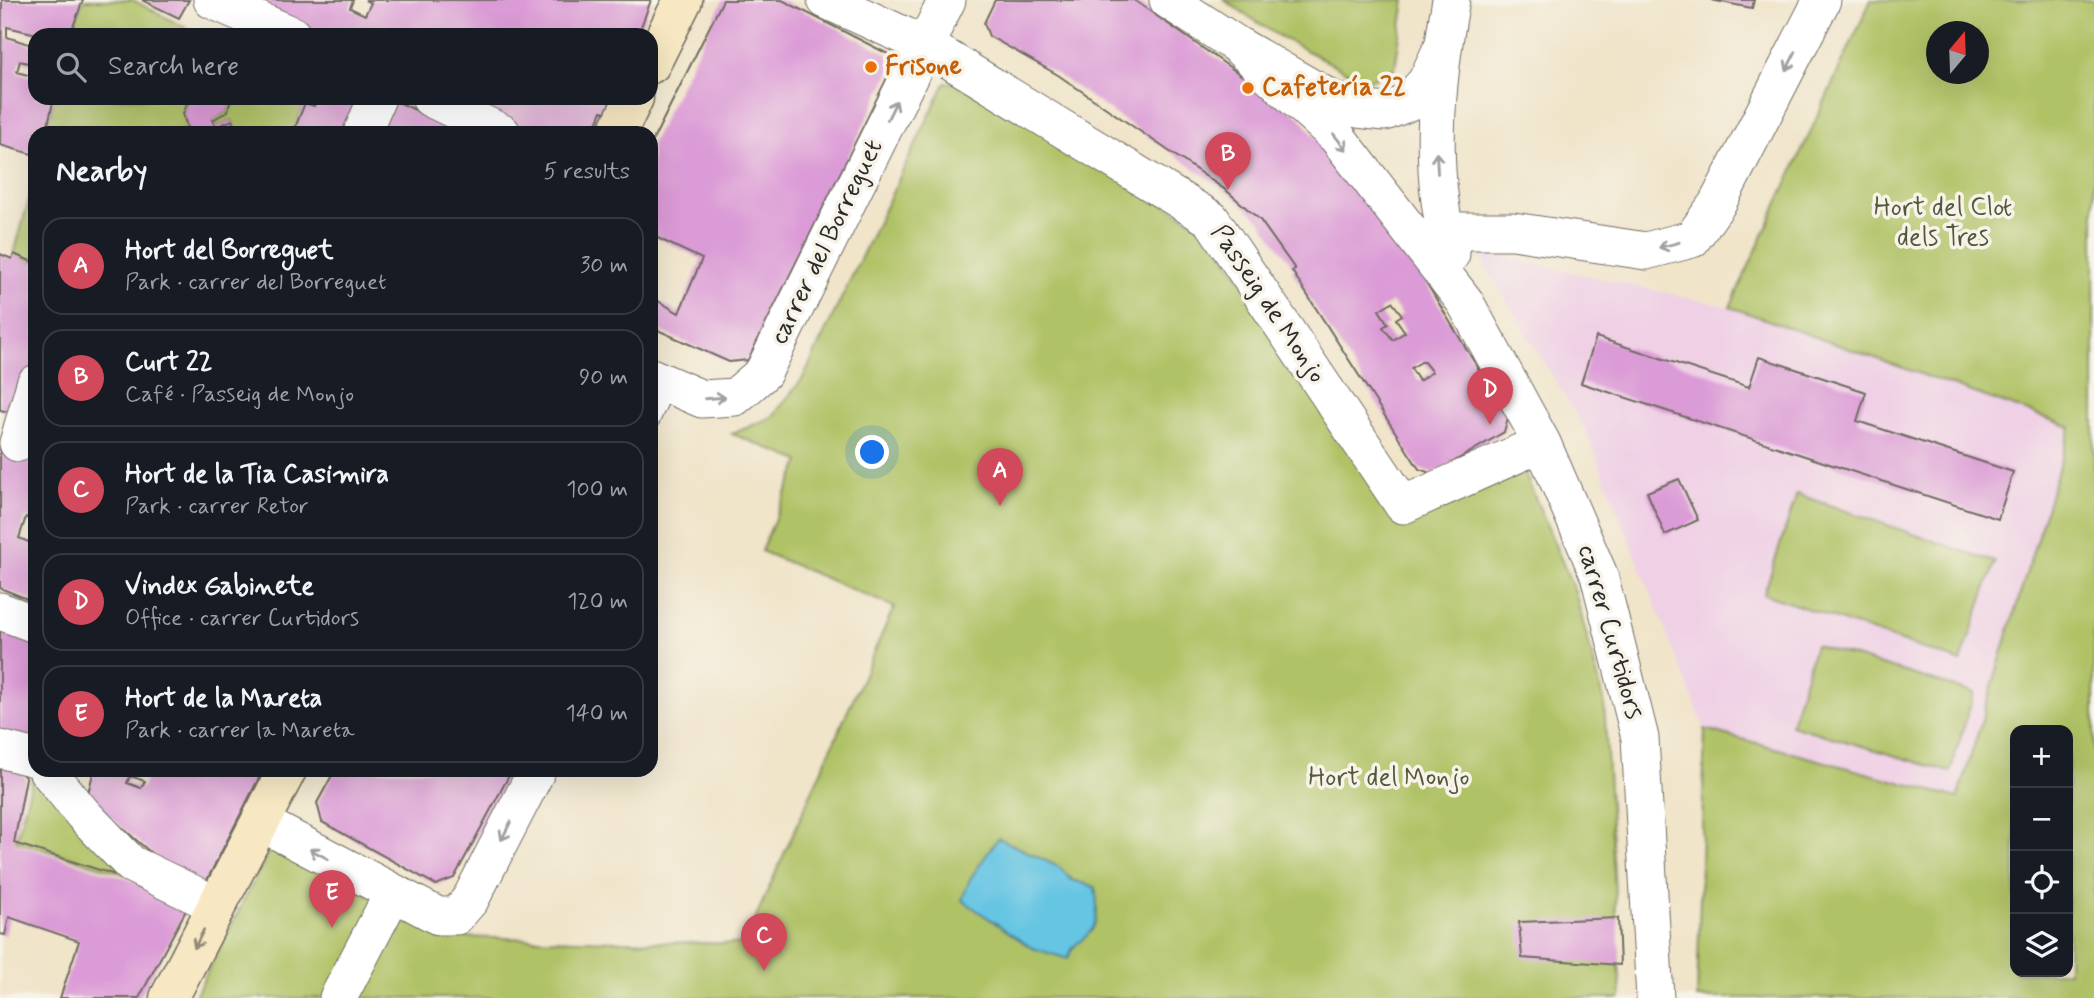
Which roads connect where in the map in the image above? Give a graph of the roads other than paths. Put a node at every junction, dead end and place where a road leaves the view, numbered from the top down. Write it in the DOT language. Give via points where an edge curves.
graph roads {
  1 [pos="212,0"];
  2 [pos="682,0"];
  3 [pos="826,0"];
  4 [pos="947,0"];
  5 [pos="1168,0"];
  6 [pos="1451,0"];
  7 [pos="1822,0"];
  8 [pos="276,28"];
  9 [pos="925,44"];
  10 [pos="1237,45"];
  11 [pos="1443,46"];
  12 [pos="658,50"];
  13 [pos="374,105"];
  14 [pos="444,105"];
  15 [pos="631,105"];
  16 [pos="365,126"];
  17 [pos="488,126"];
  18 [pos="620,126"];
  19 [pos="1444,231"];
  20 [pos="1465,302"];
  21 [pos="658,380"];
  22 [pos="28,408"];
  23 [pos="18,443"];
  24 [pos="1542,443"];
  25 [pos="0,611"];
  26 [pos="28,621"];
  27 [pos="0,749"];
  28 [pos="28,756"];
  29 [pos="53,777"];
  30 [pos="283,777"];
  31 [pos="533,777"];
  32 [pos="260,822"];
  33 [pos="393,893"];
  34 [pos="216,905"];
  35 [pos="169,998"];
  36 [pos="338,998"];
  37 [pos="1655,998"];
  1 -- 8 [label="street"];
  2 -- 12 [label="street"];
  3 -- 9 [label="street"];
  4 -- 9 [label="street, carrer del Borreguet"];
  5 -- 10 [label="street, carrer Curtidors"];
  6 -- 11 [label="street"];
  7 -- 19 [label="street, one-way" via="1717,204 1692,239 1646,251 1513,231"];
  21 -- 9 [label="street, carrer del Borreguet, one-way" via="702,399 735,397 762,373"];
  9 -- 24 [label="street, Passeig de Monjo" via="1211,219 1403,505"];
  10 -- 11 [label="street, carrer Curtidors" via="1329,98 1358,110 1385,112 1407,103 1426,82"];
  10 -- 20 [label="street, carrer Curtidors, one-way" via="1337,136"];
  19 -- 11 [label="street, one-way" via="1436,159"];
  13 -- 16 [label="street"];
  14 -- 17 [label="street"];
  15 -- 18 [label="street"];
  19 -- 20 [label="street"];
  20 -- 24 [label="street, carrer Curtidors"];
  22 -- 23 [label="street"];
  24 -- 37 [label="street, carrer Curtidors" via="1599,575 1640,738"];
  25 -- 26 [label="street"];
  27 -- 28 [label="street"];
  29 -- 34 [label="street" via="131,864"];
  30 -- 32 [label="street"];
  31 -- 33 [label="street, one-way" via="470,901 456,916 438,916"];
  33 -- 32 [label="street, one-way"];
  32 -- 34 [label="street"];
  33 -- 36 [label="street"];
  34 -- 35 [label="street, one-way"];
}
